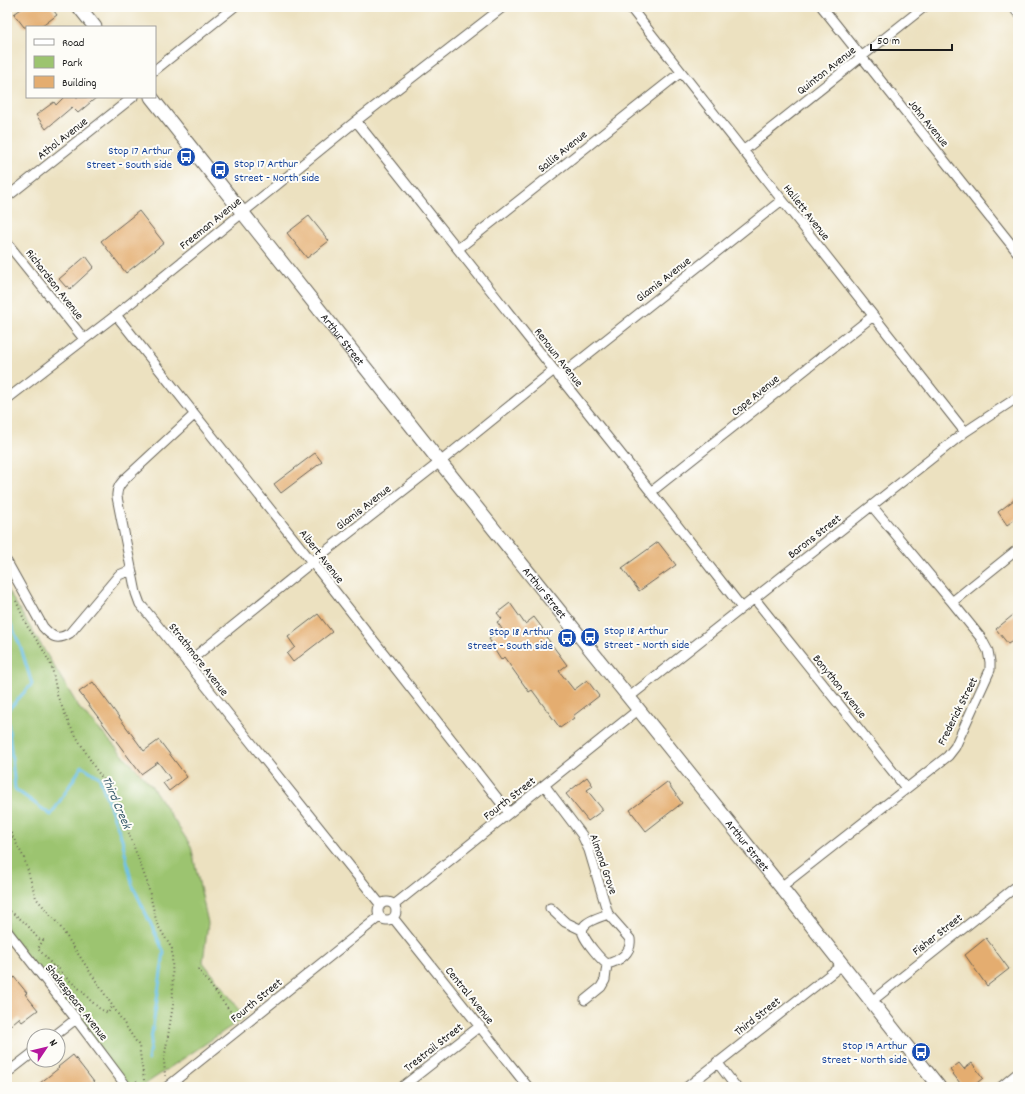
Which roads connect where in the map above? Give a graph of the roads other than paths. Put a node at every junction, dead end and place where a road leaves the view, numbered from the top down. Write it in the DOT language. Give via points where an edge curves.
graph roads {
  1 [pos="79,7"];
  2 [pos="234,7"];
  3 [pos="503,7"];
  4 [pos="630,7"];
  5 [pos="822,7"];
  6 [pos="924,7"];
  7 [pos="1013,7"];
  8 [pos="1018,13"];
  9 [pos="94,26"];
  10 [pos="862,57"];
  11 [pos="156,69"];
  12 [pos="681,72"];
  13 [pos="132,98"];
  14 [pos="152,98"];
  15 [pos="356,121"];
  16 [pos="743,151"];
  17 [pos="7,197"];
  18 [pos="782,200"];
  19 [pos="243,212"];
  20 [pos="7,243"];
  21 [pos="458,249"];
  22 [pos="1018,253"];
  23 [pos="116,315"];
  24 [pos="873,316"];
  25 [pos="84,339"];
  26 [pos="557,373"];
  27 [pos="1018,397"];
  28 [pos="7,399"];
  29 [pos="194,415"];
  30 [pos="965,432"];
  31 [pos="440,462"];
  32 [pos="651,492"];
  33 [pos="872,506"];
  34 [pos="1018,549"];
  35 [pos="7,562"];
  36 [pos="312,562"];
  37 [pos="131,570"];
  38 [pos="754,598"];
  39 [pos="952,602"];
  40 [pos="742,608"];
  41 [pos="187,663"];
  42 [pos="628,698"];
  43 [pos="638,710"];
  44 [pos="545,786"];
  45 [pos="906,788"];
  46 [pos="509,813"];
  47 [pos="1018,885"];
  48 [pos="781,887"];
  49 [pos="380,904"];
  50 [pos="394,905"];
  51 [pos="550,908"];
  52 [pos="608,914"];
  53 [pos="379,917"];
  54 [pos="394,919"];
  55 [pos="582,930"];
  56 [pos="7,931"];
  57 [pos="607,964"];
  58 [pos="842,965"];
  59 [pos="585,1000"];
  60 [pos="872,1001"];
  61 [pos="76,1019"];
  62 [pos="480,1026"];
  63 [pos="64,1028"];
  64 [pos="26,1059"];
  65 [pos="717,1062"];
  66 [pos="1018,1073"];
  67 [pos="7,1074"];
  68 [pos="166,1084"];
  69 [pos="127,1087"];
  70 [pos="402,1087"];
  71 [pos="528,1087"];
  72 [pos="687,1087"];
  73 [pos="736,1087"];
  74 [pos="939,1087"];
  75 [pos="1001,1087"];
  1 -- 9 [label="street"];
  2 -- 11 [label="street"];
  3 -- 15 [label="street, Freeman Avenue"];
  4 -- 12 [label="street, Hallett Avenue"];
  5 -- 10 [label="street, John Avenue"];
  6 -- 10 [label="street, Quinton Avenue"];
  7 -- 8 [label="street"];
  10 -- 16 [label="street, Quinton Avenue"];
  10 -- 22 [label="street, John Avenue"];
  12 -- 16 [label="street, Hallett Avenue"];
  12 -- 21 [label="street, Sallis Avenue"];
  13 -- 17 [label="street, Athol Avenue"];
  14 -- 19 [label="street, Arthur Street"];
  15 -- 19 [label="street, Freeman Avenue"];
  15 -- 21 [label="street, Renown Avenue"];
  16 -- 18 [label="street, Hallett Avenue"];
  18 -- 24 [label="street, Hallett Avenue"];
  18 -- 26 [label="street, Glamis Avenue"];
  19 -- 23 [label="street, Freeman Avenue"];
  19 -- 31 [label="street, Arthur Street"];
  20 -- 25 [label="street, Richardson Avenue"];
  21 -- 26 [label="street, Renown Avenue"];
  23 -- 25 [label="street, Freeman Avenue"];
  23 -- 29 [label="street, Albert Avenue"];
  24 -- 30 [label="street, Hallett Avenue"];
  24 -- 32 [label="street, Cope Avenue"];
  25 -- 28 [label="street, Freeman Avenue"];
  26 -- 31 [label="street, Glamis Avenue"];
  26 -- 32 [label="street, Renown Avenue"];
  27 -- 30 [label="street, Barons Street"];
  29 -- 36 [label="street, Albert Avenue"];
  29 -- 37 [label="street, Strathmore Avenue" via="118,487"];
  30 -- 33 [label="street, Barons Street"];
  31 -- 36 [label="street, Glamis Avenue"];
  31 -- 42 [label="street, Arthur Street"];
  32 -- 40 [label="street, Renown Avenue"];
  33 -- 38 [label="street, Barons Street"];
  33 -- 39 [label="street, Frederick Street"];
  34 -- 39 [label="street"];
  35 -- 37 [label="street" via="43,627 50,634 62,638 70,633 119,575"];
  36 -- 41 [label="street, Glamis Avenue"];
  36 -- 46 [label="street, Albert Avenue"];
  37 -- 41 [label="street, Strathmore Avenue" via="140,604"];
  38 -- 40 [label="street, Barons Street"];
  38 -- 45 [label="street, Bonython Avenue"];
  39 -- 45 [label="street, Frederick Street" via="981,638 988,651 990,670 955,747 948,756"];
  40 -- 42 [label="street, Barons Street"];
  41 -- 49 [label="street, Strathmore Avenue"];
  42 -- 43 [label="street, Arthur Street"];
  43 -- 44 [label="street, Fourth Street"];
  43 -- 48 [label="street, Arthur Street"];
  44 -- 46 [label="street, Fourth Street"];
  44 -- 52 [label="street, Almond Grove" via="582,835"];
  45 -- 48 [label="street, Frederick Street"];
  46 -- 50 [label="street, Fourth Street"];
  47 -- 60 [label="street, Fisher Street"];
  48 -- 58 [label="street, Arthur Street"];
  49 -- 50 [label="street" via="388,902"];
  49 -- 53 [label="street" via="377,910"];
  50 -- 54 [label="street"];
  51 -- 55 [label="street" via="565,922"];
  52 -- 55 [label="street" via="586,924"];
  52 -- 57 [label="street, Almond Grove" via="628,936 631,944 630,949 621,958"];
  53 -- 54 [label="street" via="385,921"];
  53 -- 68 [label="street, Fourth Street" via="242,1027"];
  54 -- 62 [label="street, Central Avenue"];
  55 -- 57 [label="street" via="585,938"];
  56 -- 61 [label="street, Shakespeare Avenue"];
  57 -- 59 [label="street" via="605,980 601,987"];
  58 -- 60 [label="street, Arthur Street"];
  58 -- 65 [label="street, Third Street"];
  60 -- 74 [label="street, Arthur Street"];
  61 -- 63 [label="street"];
  61 -- 69 [label="street, Shakespeare Avenue"];
  62 -- 70 [label="street, Trestrail Street"];
  62 -- 71 [label="street, Central Avenue"];
  64 -- 67 [label="street"];
  65 -- 72 [label="street, Third Street"];
  65 -- 73 [label="street"];
  66 -- 75 [label="street"];
}
